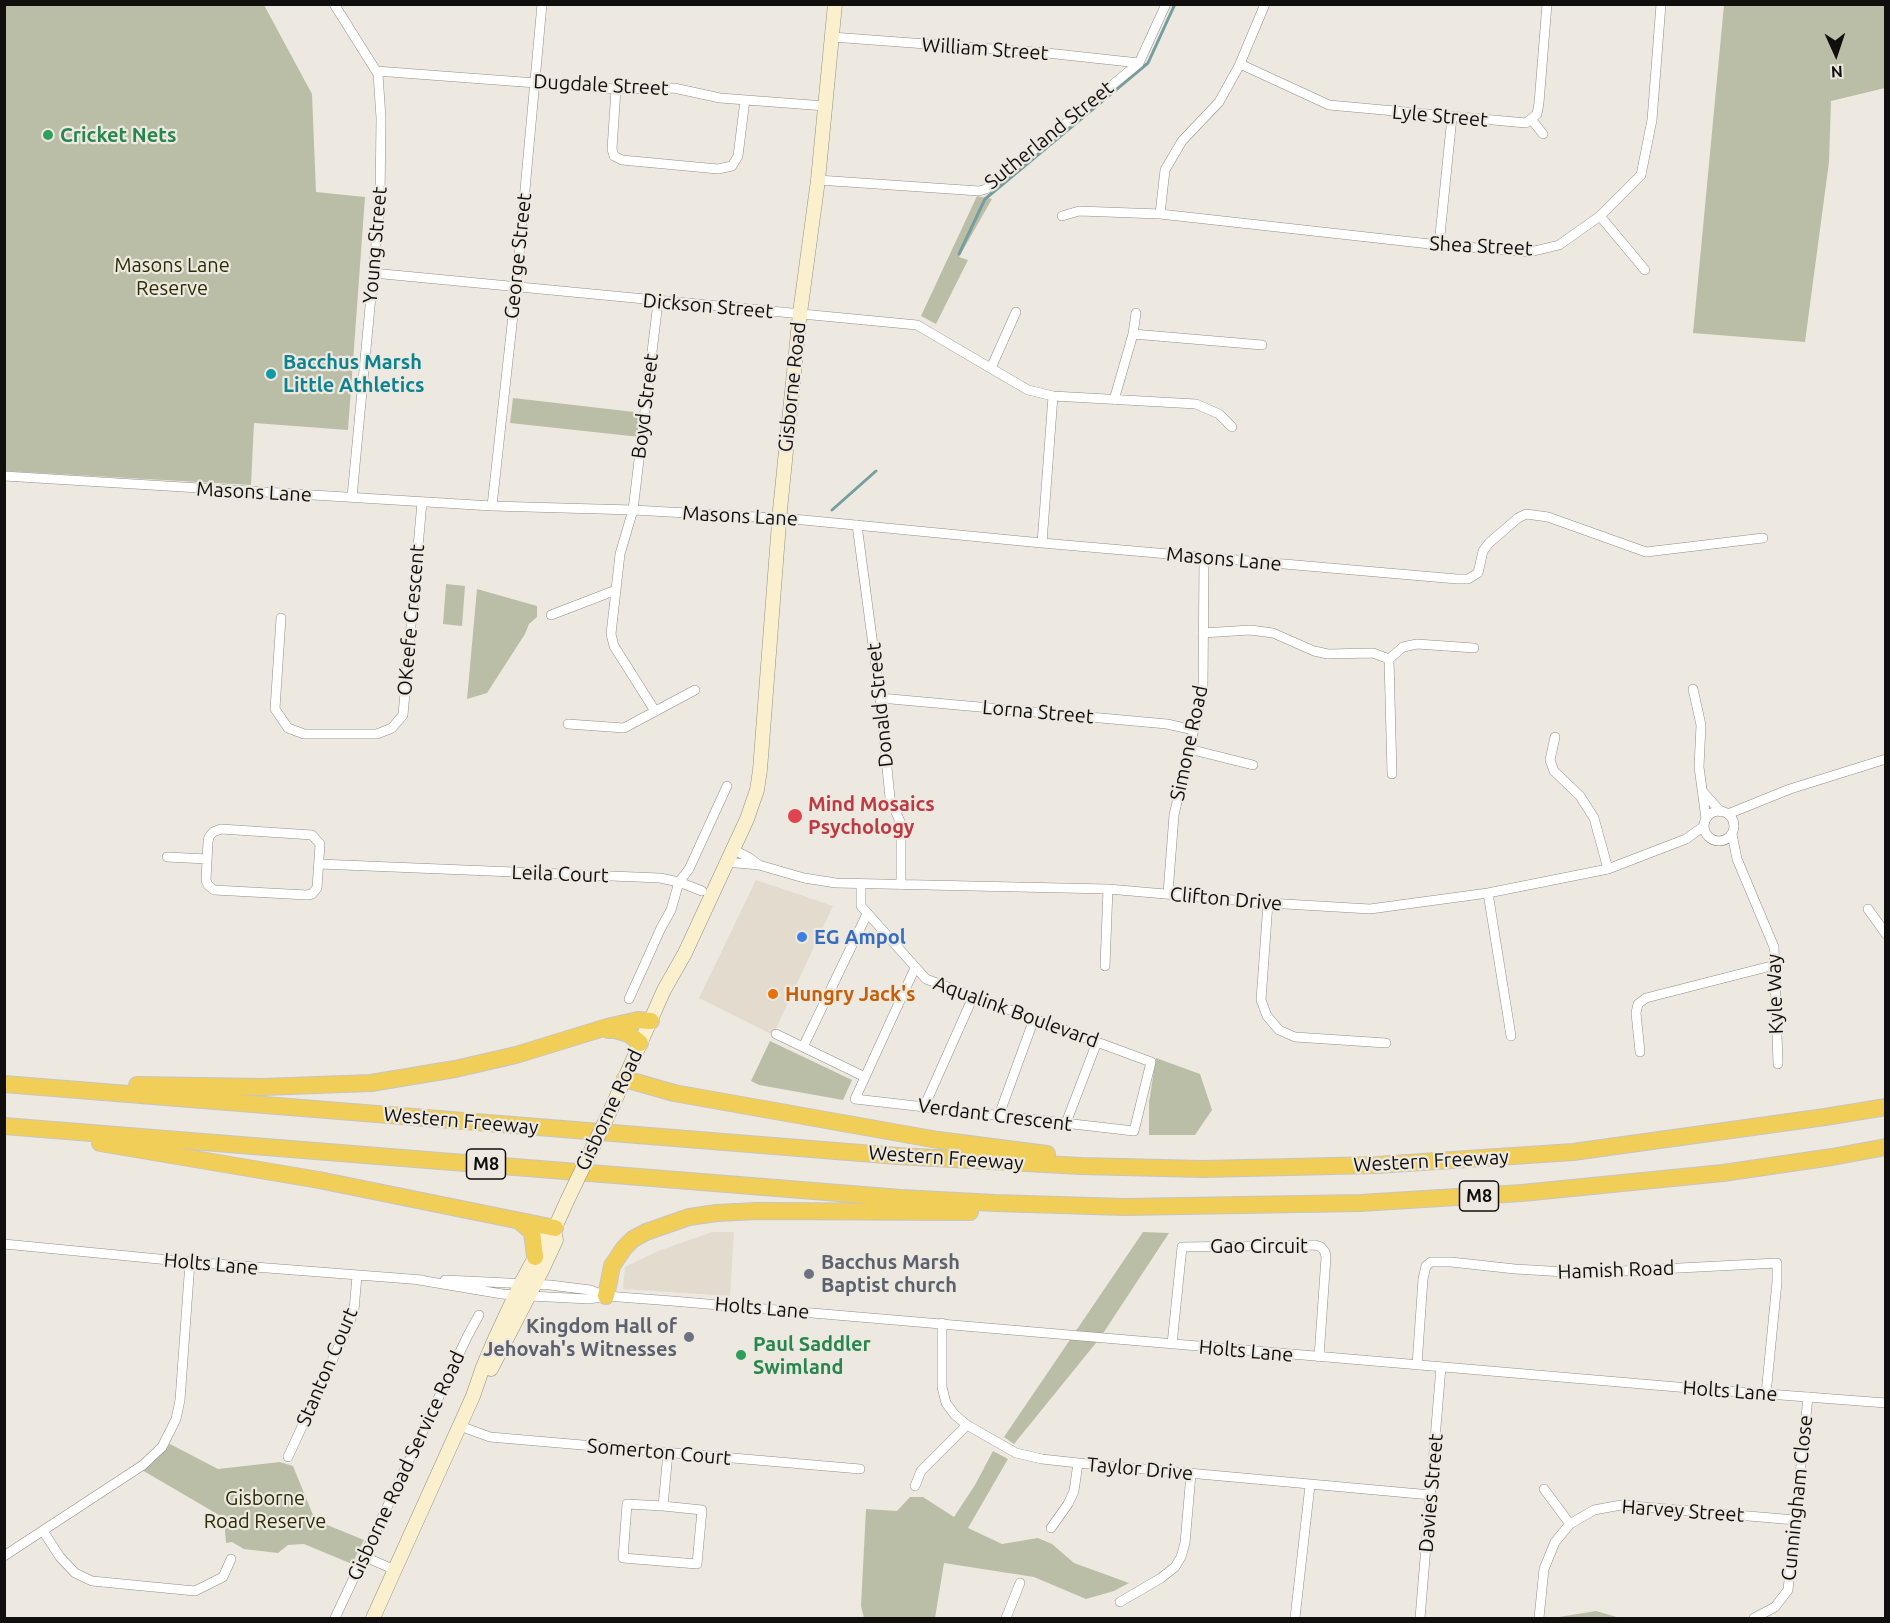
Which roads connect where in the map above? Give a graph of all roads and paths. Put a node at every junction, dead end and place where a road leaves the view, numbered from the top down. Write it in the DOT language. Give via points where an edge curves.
graph roads {
  1 [pos="334,4"];
  2 [pos="542,4"];
  3 [pos="835,4"];
  4 [pos="1166,4"];
  5 [pos="1265,4"];
  6 [pos="1547,4"];
  7 [pos="1661,4"];
  8 [pos="832,37"];
  9 [pos="1139,63"];
  10 [pos="1240,64"];
  11 [pos="376,71"];
  12 [pos="535,83"];
  13 [pos="616,89"];
  14 [pos="745,100"];
  15 [pos="825,106"];
  16 [pos="1452,117"];
  17 [pos="1531,119"];
  18 [pos="1543,134"];
  19 [pos="818,180"];
  20 [pos="1160,214"];
  21 [pos="1062,216"];
  22 [pos="1600,216"];
  23 [pos="1439,244"];
  24 [pos="1645,270"];
  25 [pos="373,273"];
  26 [pos="516,288"];
  27 [pos="657,302"];
  28 [pos="1016,312"];
  29 [pos="800,313"];
  30 [pos="1136,313"];
  31 [pos="1133,334"];
  32 [pos="1262,345"];
  33 [pos="991,368"];
  34 [pos="1053,396"];
  35 [pos="1114,400"];
  36 [pos="1232,427"];
  37 [pos="4,476"];
  38 [pos="352,497"];
  39 [pos="422,502"];
  40 [pos="492,506"];
  41 [pos="633,510"];
  42 [pos="780,518"];
  43 [pos="857,525"];
  44 [pos="1763,538"];
  45 [pos="1042,543"];
  46 [pos="1204,557"];
  47 [pos="616,590"];
  48 [pos="551,615"];
  49 [pos="281,618"];
  50 [pos="1203,633"];
  51 [pos="1474,648"];
  52 [pos="1389,659"];
  53 [pos="1693,689"];
  54 [pos="695,690"];
  55 [pos="880,698"];
  56 [pos="655,711"];
  57 [pos="568,724"];
  58 [pos="1194,730"];
  59 [pos="1555,737"];
  60 [pos="1189,749"];
  61 [pos="1884,759"];
  62 [pos="1253,765"];
  63 [pos="1886,770"];
  64 [pos="1392,774"];
  65 [pos="727,786"];
  66 [pos="1703,792"];
  67 [pos="1749,807"];
  68 [pos="1724,813"];
  69 [pos="1705,822"];
  70 [pos="1733,830"];
  71 [pos="1686,839"];
  72 [pos="1714,839"];
  73 [pos="725,854"];
  74 [pos="167,857"];
  75 [pos="207,859"];
  76 [pos="1737,859"];
  77 [pos="319,864"];
  78 [pos="759,865"];
  79 [pos="1608,869"];
  80 [pos="679,882"];
  81 [pos="861,884"];
  82 [pos="901,885"];
  83 [pos="1108,889"];
  84 [pos="706,893"];
  85 [pos="1168,893"];
  86 [pos="1488,893"];
  87 [pos="1268,903"];
  88 [pos="1868,909"];
  89 [pos="867,914"];
  90 [pos="1886,934"];
  91 [pos="1775,965"];
  92 [pos="1105,966"];
  93 [pos="915,968"];
  94 [pos="973,997"];
  95 [pos="629,999"];
  96 [pos="1034,1019"];
  97 [pos="651,1021"];
  98 [pos="592,1032"];
  99 [pos="776,1034"];
  100 [pos="1511,1036"];
  101 [pos="1097,1042"];
  102 [pos="640,1043"];
  103 [pos="1386,1043"];
  104 [pos="802,1047"];
  105 [pos="1640,1052"];
  106 [pos="1778,1064"];
  107 [pos="865,1077"];
  108 [pos="624,1079"];
  109 [pos="4,1083"];
  110 [pos="1886,1105"];
  111 [pos="924,1107"];
  112 [pos="999,1115"];
  113 [pos="1066,1123"];
  114 [pos="4,1128"];
  115 [pos="1134,1131"];
  116 [pos="1886,1147"];
  117 [pos="1886,1154"];
  118 [pos="1832,1157"];
  119 [pos="1203,1169"];
  120 [pos="1124,1207"];
  121 [pos="519,1220"];
  122 [pos="554,1229"];
  123 [pos="4,1244"];
  124 [pos="536,1257"];
  125 [pos="190,1262"];
  126 [pos="357,1276"];
  127 [pos="526,1290"];
  128 [pos="606,1296"];
  129 [pos="479,1316"];
  130 [pos="942,1323"];
  131 [pos="1172,1344"];
  132 [pos="1319,1357"];
  133 [pos="1417,1365"];
  134 [pos="1442,1367"];
  135 [pos="1766,1394"];
  136 [pos="1808,1397"];
  137 [pos="1886,1403"];
  138 [pos="967,1425"];
  139 [pos="460,1426"];
  140 [pos="668,1453"];
  141 [pos="288,1456"];
  142 [pos="1078,1463"];
  143 [pos="860,1469"];
  144 [pos="1191,1474"];
  145 [pos="1310,1485"];
  146 [pos="915,1486"];
  147 [pos="1544,1490"];
  148 [pos="1431,1495"];
  149 [pos="663,1506"];
  150 [pos="1795,1520"];
  151 [pos="1569,1524"];
  152 [pos="1052,1528"];
  153 [pos="43,1531"];
  154 [pos="4,1556"];
  155 [pos="363,1556"];
  156 [pos="231,1559"];
  157 [pos="395,1570"];
  158 [pos="1020,1582"];
  159 [pos="1120,1602"];
  160 [pos="335,1618"];
  161 [pos="373,1618"];
  162 [pos="1006,1618"];
  163 [pos="1295,1618"];
  164 [pos="1420,1618"];
  165 [pos="1539,1618"];
  166 [pos="1754,1618"];
  1 -- 11 [label="street, Young Street"];
  2 -- 12 [label="street, George Street"];
  3 -- 8 [label="main road, Gisborne Road"];
  4 -- 9 [label="street, Sutherland Street"];
  5 -- 10 [label="street"];
  6 -- 17 [label="street" via="1539,103 1537,114"];
  7 -- 22 [label="street, Shea Street" via="1652,120 1641,175"];
  8 -- 9 [label="street, William Street"];
  8 -- 15 [label="main road, Gisborne Road"];
  9 -- 19 [label="street, Sutherland Street" via="986,189"];
  10 -- 16 [label="street, Lyle Street" via="1329,105"];
  10 -- 20 [label="street" via="1219,102 1182,141 1165,170"];
  11 -- 12 [label="street, Dugdale Street"];
  11 -- 25 [label="street, Young Street" via="381,159"];
  12 -- 13 [label="street, Dugdale Street"];
  12 -- 26 [label="street, George Street"];
  13 -- 14 [label="street, Dugdale Street" via="674,88"];
  13 -- 14 [label="street" via="614,156 718,169 732,166 738,156"];
  14 -- 15 [label="street, Dugdale Street"];
  15 -- 19 [label="main road, Gisborne Road"];
  16 -- 17 [label="street, Lyle Street" via="1526,123"];
  16 -- 23 [label="street"];
  17 -- 18 [label="street"];
  19 -- 29 [label="main road, Gisborne Road"];
  20 -- 21 [label="street, Shea Street" via="1080,211"];
  20 -- 23 [label="street, Shea Street"];
  22 -- 23 [label="street, Shea Street" via="1559,245 1530,252"];
  22 -- 24 [label="street"];
  25 -- 26 [label="street, Dickson Street"];
  25 -- 38 [label="street, Young Street"];
  26 -- 27 [label="street, Dickson Street"];
  26 -- 40 [label="street, George Street"];
  27 -- 29 [label="street, Dickson Street"];
  27 -- 41 [label="street, Boyd Street"];
  28 -- 33 [label="street"];
  29 -- 33 [label="street, Dickson Street" via="916,325"];
  29 -- 42 [label="main road, Gisborne Road"];
  30 -- 31 [label="street"];
  31 -- 32 [label="street"];
  31 -- 35 [label="street"];
  33 -- 34 [label="street, Dickson Street" via="1028,390"];
  34 -- 35 [label="street, Dickson Street"];
  34 -- 45 [label="street"];
  35 -- 36 [label="street, Dickson Street" via="1196,404 1219,414"];
  37 -- 38 [label="street, Masons Lane"];
  38 -- 39 [label="street, Masons Lane"];
  39 -- 40 [label="street, Masons Lane"];
  39 -- 49 [label="street, OKeefe Crescent" via="403,714 392,728 377,734 304,734 288,728 275,709"];
  40 -- 41 [label="street, Masons Lane"];
  41 -- 42 [label="street, Masons Lane"];
  41 -- 47 [label="street, Boyd Street" via="620,554"];
  42 -- 43 [label="street, Masons Lane"];
  42 -- 73 [label="main road, Gisborne Road" via="760,770"];
  43 -- 45 [label="street, Masons Lane"];
  43 -- 55 [label="street, Donald Street"];
  44 -- 46 [label="street, Masons Lane" via="1646,552 1548,517 1526,514 1489,543 1473,578"];
  45 -- 46 [label="street, Masons Lane"];
  46 -- 50 [label="street, Simone Road"];
  47 -- 48 [label="street"];
  47 -- 56 [label="street, Boyd Street" via="611,634 614,646"];
  50 -- 52 [label="street" via="1273,633 1314,651 1373,652"];
  50 -- 58 [label="street, Simone Road" via="1203,690"];
  51 -- 52 [label="street" via="1418,644 1403,647"];
  52 -- 64 [label="street"];
  53 -- 66 [label="street" via="1701,725 1699,767"];
  54 -- 56 [label="street"];
  55 -- 58 [label="street, Lorna Street" via="1167,724"];
  55 -- 82 [label="street, Donald Street" via="890,798 901,824"];
  56 -- 57 [label="street" via="624,728"];
  58 -- 60 [label="street, Simone Road"];
  59 -- 79 [label="street" via="1550,760 1554,771 1580,796 1594,818"];
  60 -- 62 [label="street"];
  60 -- 85 [label="street, Simone Road" via="1174,814"];
  61 -- 63 [label="street"];
  61 -- 67 [label="street" via="1790,789"];
  65 -- 80 [label="street"];
  66 -- 68 [label="street"];
  66 -- 69 [label="street"];
  67 -- 68 [label="street"];
  67 -- 70 [label="street"];
  68 -- 69 [label="street" via="1712,813"];
  68 -- 70 [label="street" via="1731,818"];
  69 -- 71 [label="street, Clifton Drive"];
  69 -- 72 [label="street" via="1707,835"];
  70 -- 72 [label="street" via="1726,839"];
  70 -- 76 [label="street, Kyle Way"];
  71 -- 72 [label="street, Clifton Drive"];
  71 -- 79 [label="street, Clifton Drive"];
  72 -- 76 [label="street, Kyle Way"];
  73 -- 78 [label="street"];
  73 -- 78 [label="street" via="748,857"];
  73 -- 84 [label="main road, Gisborne Road"];
  74 -- 75 [label="street"];
  75 -- 77 [label="street" via="210,835 218,830 231,830 312,835 320,844"];
  75 -- 77 [label="street" via="206,880 214,890 303,895 312,894 317,888"];
  76 -- 91 [label="street, Kyle Way" via="1774,945"];
  77 -- 80 [label="street, Leila Court" via="660,878"];
  78 -- 81 [label="street, Clifton Drive" via="804,878"];
  79 -- 86 [label="street, Clifton Drive"];
  80 -- 84 [label="street, Leila Court"];
  80 -- 95 [label="street" via="671,910"];
  81 -- 82 [label="street, Clifton Drive"];
  81 -- 89 [label="street, Aqualink Boulevard" via="861,906"];
  82 -- 83 [label="street, Clifton Drive"];
  83 -- 85 [label="street, Clifton Drive"];
  83 -- 92 [label="street"];
  84 -- 97 [label="main road, Gisborne Road" via="677,950"];
  85 -- 87 [label="street, Clifton Drive"];
  86 -- 87 [label="street, Clifton Drive" via="1370,909"];
  86 -- 100 [label="street"];
  87 -- 103 [label="street" via="1261,1000 1267,1016 1279,1030 1295,1037"];
  88 -- 90 [label="street"];
  89 -- 93 [label="street, Aqualink Boulevard"];
  89 -- 104 [label="street"];
  91 -- 105 [label="street" via="1646,998 1638,1004 1636,1013"];
  91 -- 106 [label="street, Kyle Way"];
  93 -- 94 [label="street, Aqualink Boulevard" via="926,979"];
  93 -- 107 [label="street"];
  94 -- 96 [label="street, Aqualink Boulevard"];
  94 -- 111 [label="street"];
  96 -- 101 [label="street, Aqualink Boulevard"];
  96 -- 112 [label="street"];
  97 -- 98 [label="highway" via="633,1021"];
  97 -- 102 [label="main road, Gisborne Road"];
  98 -- 102 [label="highway" via="615,1030"];
  98 -- 109 [label="highway" via="442,1072 371,1083 272,1087"];
  99 -- 104 [label="street"];
  101 -- 113 [label="street"];
  101 -- 115 [label="street, Aqualink Boulevard" via="1151,1062"];
  102 -- 108 [label="main road, Gisborne Road"];
  104 -- 107 [label="street"];
  107 -- 111 [label="street, Verdant Crescent" via="855,1099"];
  108 -- 119 [label="highway" via="674,1093 947,1141"];
  108 -- 122 [label="main road, Gisborne Road, bridge"];
  109 -- 119 [label="highway, Western Freeway / M8" via="909,1157"];
  110 -- 119 [label="highway, Western Freeway / M8" via="1826,1118 1573,1152 1377,1165"];
  111 -- 112 [label="street, Verdant Crescent"];
  112 -- 113 [label="street, Verdant Crescent"];
  113 -- 115 [label="street, Verdant Crescent"];
  114 -- 120 [label="highway, Western Freeway / M8" via="901,1198"];
  114 -- 121 [label="highway" via="229,1164"];
  116 -- 118 [label="highway, Western Freeway / M8"];
  117 -- 118 [label="highway"];
  118 -- 120 [label="highway, Western Freeway / M8" via="1522,1193 1360,1203"];
  120 -- 128 [label="highway" via="701,1215 633,1239 612,1266"];
  121 -- 122 [label="highway"];
  121 -- 124 [label="highway" via="532,1232"];
  122 -- 124 [label="main road, Gisborne Road"];
  122 -- 127 [label="main road, Gisborne Road" via="556,1240"];
  123 -- 125 [label="street, Holts Lane"];
  124 -- 127 [label="main road, Gisborne Road"];
  125 -- 126 [label="street, Holts Lane"];
  125 -- 153 [label="street" via="180,1400 167,1438 143,1465"];
  126 -- 127 [label="street, Holts Lane"];
  126 -- 141 [label="street, Stanton Court" via="349,1324"];
  127 -- 128 [label="street, Holts Lane" via="589,1299"];
  127 -- 139 [label="main road, Gisborne Road" via="483,1367"];
  128 -- 130 [label="street, Holts Lane"];
  129 -- 155 [label="street, Gisborne Road Service Road"];
  130 -- 131 [label="street, Holts Lane"];
  130 -- 138 [label="street, Taylor Drive" via="942,1388 946,1403"];
  131 -- 132 [label="street, Holts Lane"];
  131 -- 132 [label="street, Gao Circuit" via="1182,1247 1315,1245 1325,1251 1326,1257"];
  132 -- 133 [label="street, Holts Lane"];
  133 -- 134 [label="street, Holts Lane"];
  133 -- 135 [label="street, Hamish Road" via="1423,1279 1431,1262 1582,1273 1777,1263"];
  134 -- 135 [label="street, Holts Lane"];
  134 -- 148 [label="street, Davies Street"];
  135 -- 136 [label="street, Holts Lane"];
  136 -- 137 [label="street, Holts Lane"];
  136 -- 150 [label="street, Cunningham Close"];
  138 -- 142 [label="street, Taylor Drive" via="1016,1453"];
  138 -- 146 [label="street" via="921,1471"];
  139 -- 140 [label="street, Somerton Court" via="490,1437"];
  139 -- 157 [label="main road, Gisborne Road"];
  140 -- 143 [label="street, Somerton Court"];
  140 -- 149 [label="street"];
  142 -- 144 [label="street, Taylor Drive"];
  142 -- 152 [label="street" via="1074,1491"];
  144 -- 145 [label="street, Taylor Drive"];
  144 -- 159 [label="street" via="1181,1557 1161,1578"];
  145 -- 148 [label="street, Taylor Drive"];
  145 -- 163 [label="street"];
  147 -- 151 [label="street"];
  148 -- 164 [label="street, Davies Street"];
  149 -- 149 [label="street" via="627,1504 623,1557 697,1564 702,1510"];
  150 -- 151 [label="street, Harvey Street" via="1621,1505 1594,1510"];
  150 -- 166 [label="street, Cunningham Close" via="1788,1590 1775,1607"];
  151 -- 165 [label="street, Harvey Street" via="1555,1542 1544,1569"];
  153 -- 154 [label="street"];
  153 -- 156 [label="street" via="75,1573 92,1581 195,1591 224,1577"];
  155 -- 157 [label="street"];
  155 -- 160 [label="street, Gisborne Road Service Road"];
  157 -- 161 [label="main road, Gisborne Road"];
  158 -- 162 [label="street"];
}
